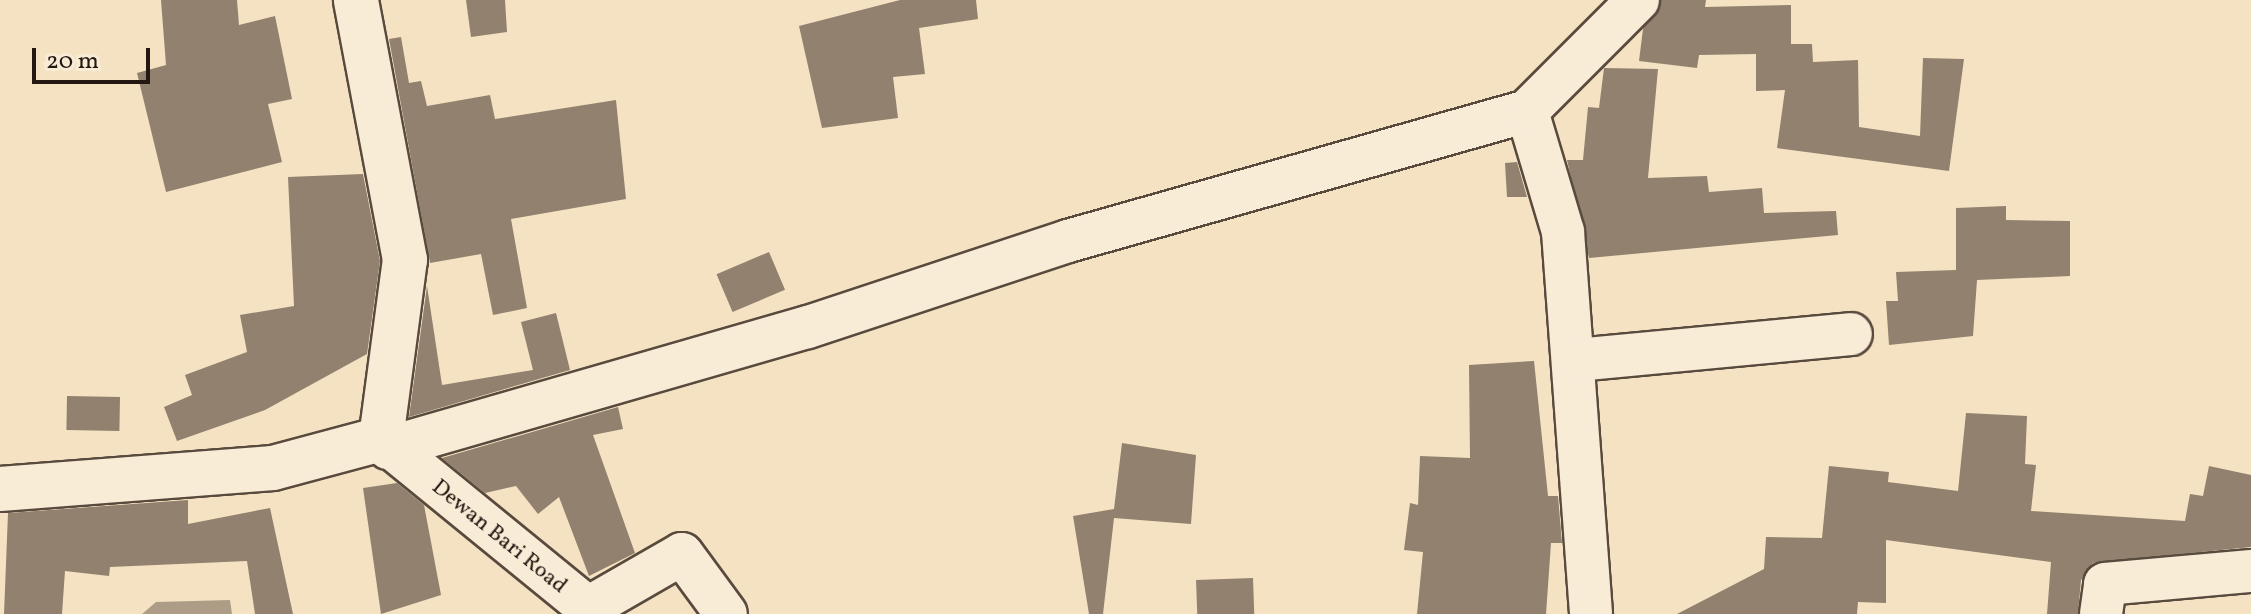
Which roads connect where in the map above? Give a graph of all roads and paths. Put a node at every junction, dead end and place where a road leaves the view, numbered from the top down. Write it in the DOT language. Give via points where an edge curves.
graph roads {
  1 [pos="356,0"];
  2 [pos="1638,0"];
  3 [pos="1527,111"];
  4 [pos="1851,334"];
  5 [pos="1576,360"];
  6 [pos="385,443"];
  7 [pos="0,489"];
  8 [pos="2251,571"];
  9 [pos="726,614"];
  10 [pos="1591,614"];
  11 [pos="2101,614"];
  1 -- 6 [label="main road" via="405,260"];
  2 -- 3 [label="street"];
  3 -- 5 [label="street" via="1563,232"];
  3 -- 6 [label="street" via="1068,241 808,327"];
  4 -- 5 [label="street"];
  5 -- 10 [label="street"];
  6 -- 7 [label="main road" via="273,468"];
  6 -- 9 [label="street, Dewan Bari Road" via="588,608 682,554"];
  8 -- 11 [label="street" via="2105,584"];
}
